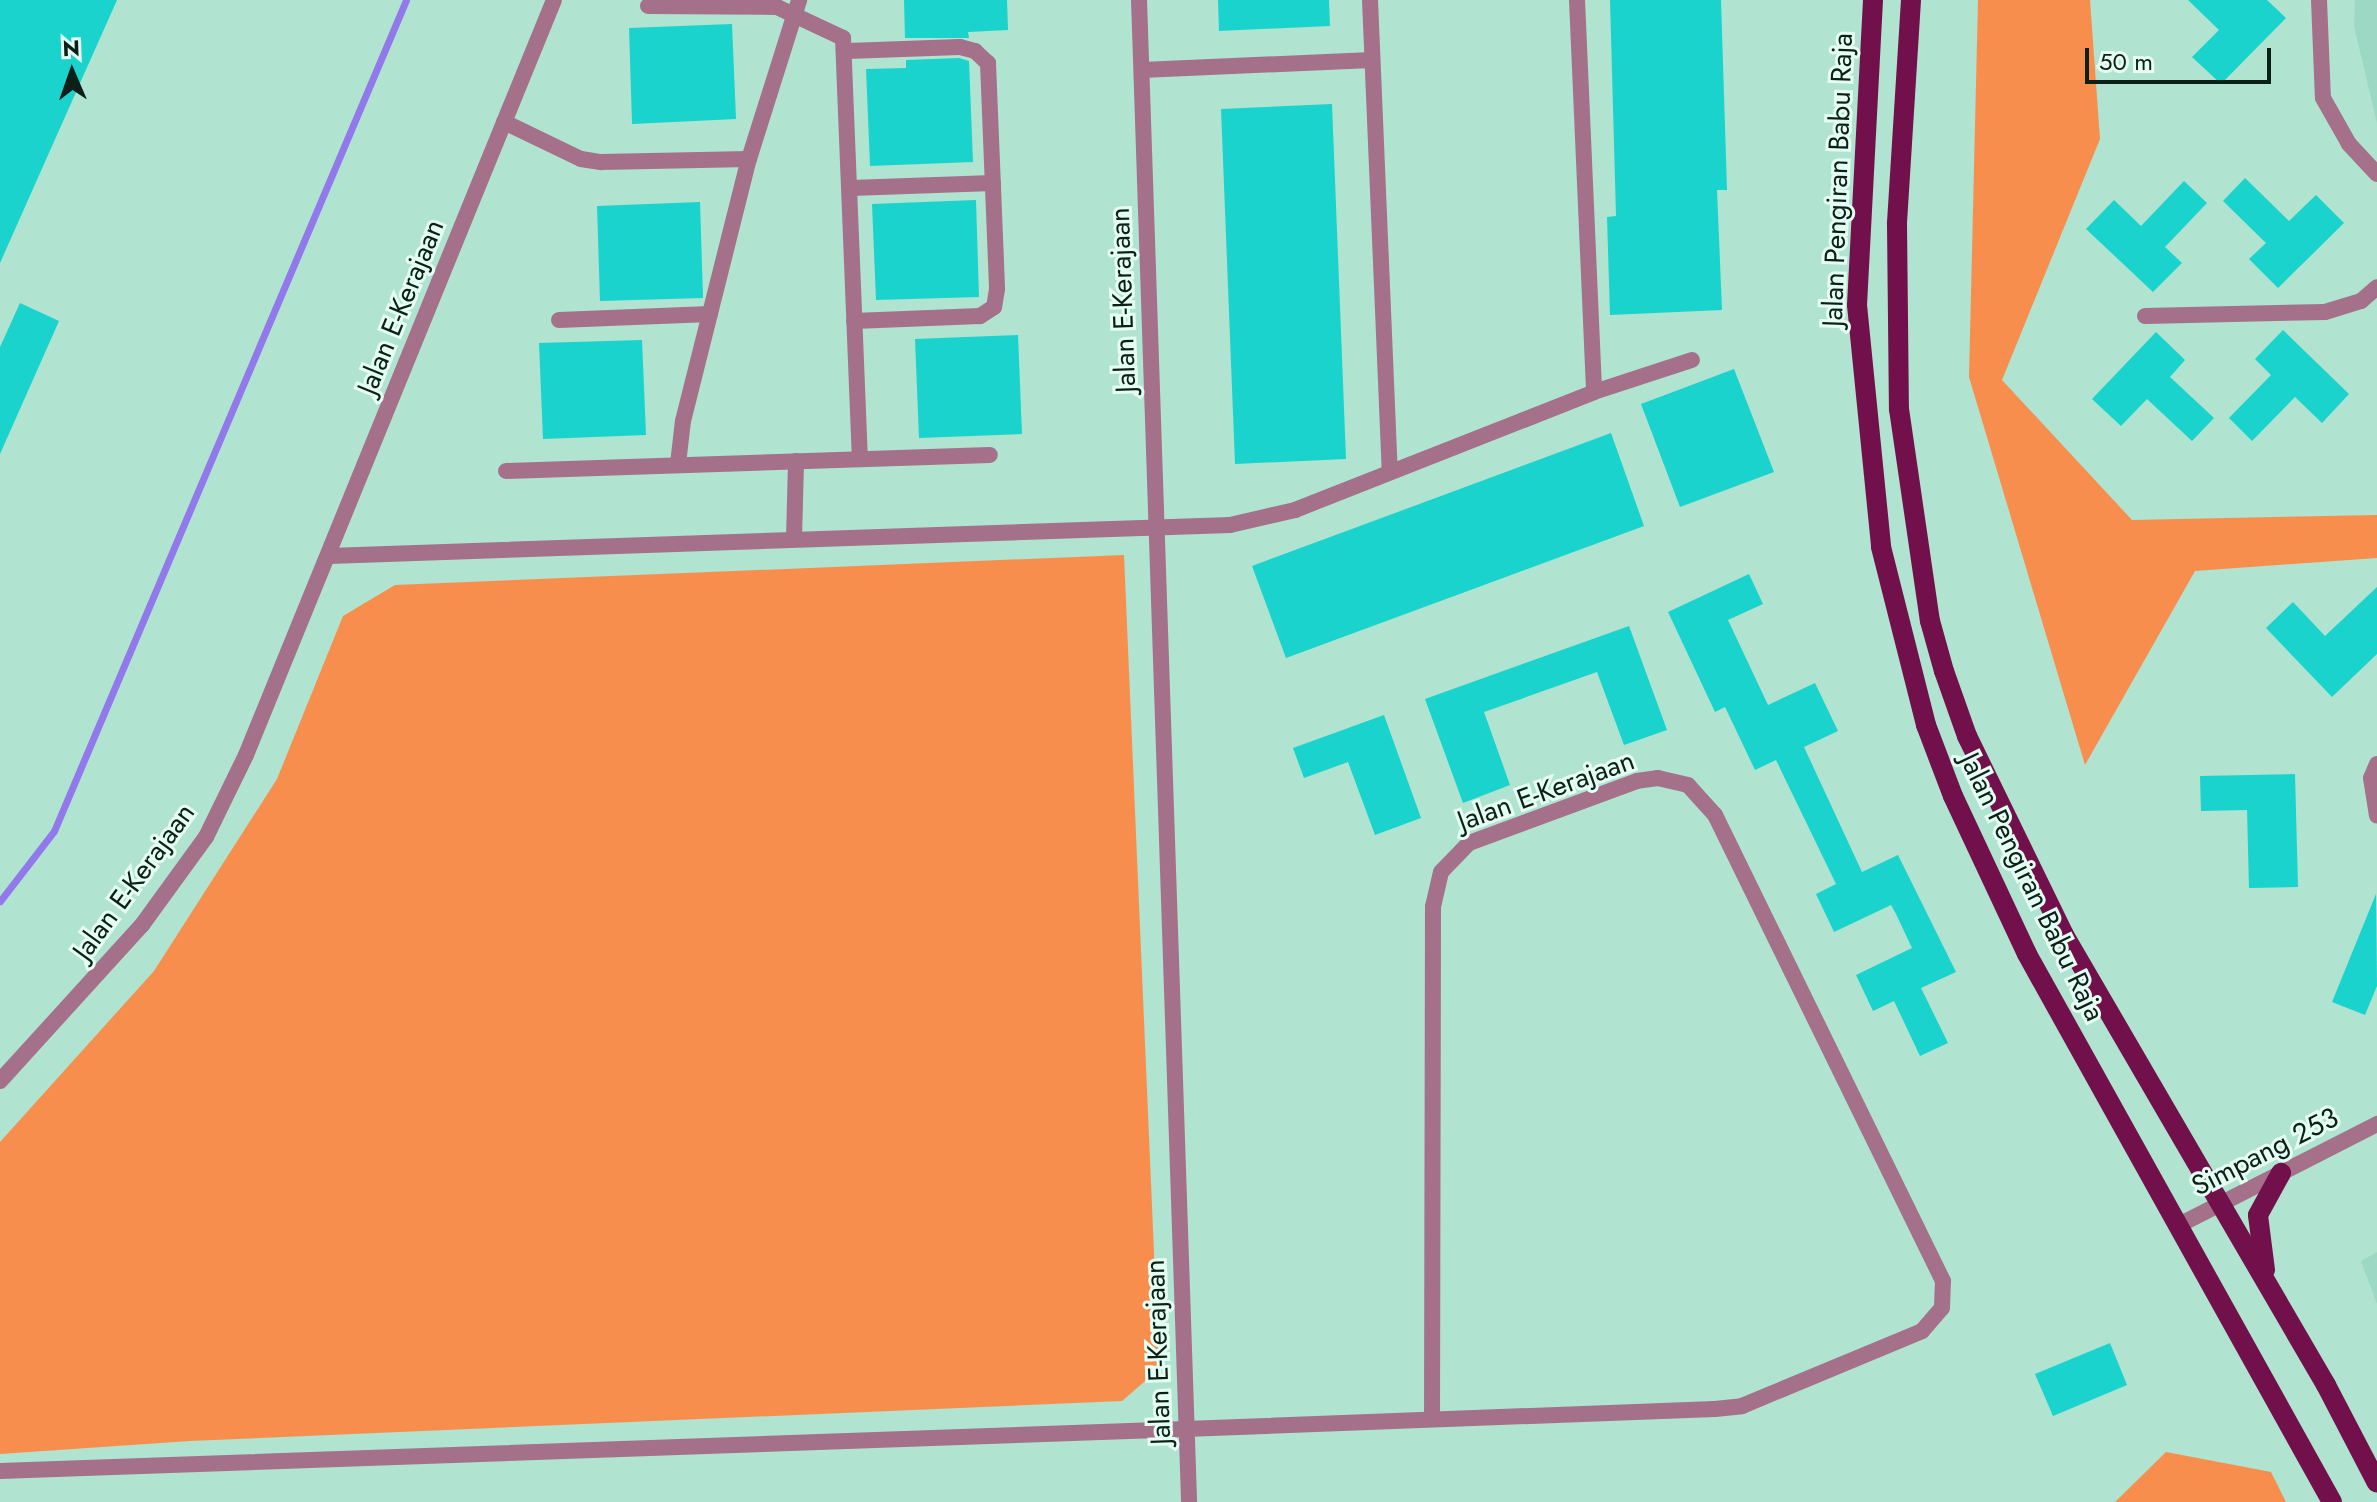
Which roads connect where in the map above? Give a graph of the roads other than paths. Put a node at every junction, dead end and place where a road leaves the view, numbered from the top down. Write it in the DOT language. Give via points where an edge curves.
graph roads {
  1 [pos="554,0"];
  2 [pos="1139,0"];
  3 [pos="1370,0"];
  4 [pos="1577,0"];
  5 [pos="1873,0"];
  6 [pos="1911,0"];
  7 [pos="2319,0"];
  8 [pos="648,6"];
  9 [pos="798,7"];
  10 [pos="847,51"];
  11 [pos="1372,60"];
  12 [pos="1142,70"];
  13 [pos="504,122"];
  14 [pos="749,159"];
  15 [pos="2377,174"];
  16 [pos="993,183"];
  17 [pos="851,188"];
  18 [pos="2377,287"];
  19 [pos="710,314"];
  20 [pos="2145,316"];
  21 [pos="559,320"];
  22 [pos="854,321"];
  23 [pos="1692,360"];
  24 [pos="1594,392"];
  25 [pos="990,455"];
  26 [pos="860,459"];
  27 [pos="796,461"];
  28 [pos="678,464"];
  29 [pos="506,471"];
  30 [pos="1390,472"];
  31 [pos="1157,528"];
  32 [pos="794,539"];
  33 [pos="329,556"];
  34 [pos="2377,764"];
  35 [pos="2377,816"];
  36 [pos="0,1081"];
  37 [pos="2377,1124"];
  38 [pos="2281,1173"];
  39 [pos="2218,1204"];
  40 [pos="2177,1226"];
  41 [pos="2271,1293"];
  42 [pos="1432,1419"];
  43 [pos="1186,1429"];
  44 [pos="0,1471"];
  45 [pos="2377,1483"];
  46 [pos="1189,1502"];
  47 [pos="2332,1502"];
  1 -- 13 [label="street, Jalan E-Kerajaan"];
  2 -- 12 [label="street, Jalan E-Kerajaan"];
  3 -- 11 [label="street"];
  4 -- 24 [label="street"];
  5 -- 40 [label="main road, Jalan Pengiran Babu Raja" via="1857,305 1881,547 1901,641 1926,725 1977,850 2027,954"];
  6 -- 39 [label="main road, Jalan Pengiran Babu Raja" via="1895,309 1899,409 1930,621 1967,736 2014,838"];
  7 -- 15 [label="street" via="2323,98 2349,144"];
  8 -- 9 [label="street"];
  9 -- 10 [label="street" via="836,31"];
  9 -- 14 [label="street"];
  10 -- 16 [label="street" via="960,47 984,56 990,77"];
  10 -- 17 [label="street"];
  11 -- 12 [label="street"];
  11 -- 30 [label="street"];
  12 -- 31 [label="street, Jalan E-Kerajaan"];
  13 -- 14 [label="street" via="581,159"];
  13 -- 33 [label="street, Jalan E-Kerajaan"];
  14 -- 19 [label="street"];
  16 -- 17 [label="street"];
  16 -- 22 [label="street" via="997,289 988,312"];
  17 -- 22 [label="street"];
  18 -- 20 [label="street" via="2361,301 2325,312"];
  19 -- 21 [label="street"];
  19 -- 28 [label="street"];
  22 -- 26 [label="street"];
  23 -- 24 [label="street"];
  24 -- 30 [label="street"];
  25 -- 26 [label="street"];
  26 -- 27 [label="street"];
  27 -- 28 [label="street"];
  27 -- 32 [label="street"];
  28 -- 29 [label="street"];
  30 -- 31 [label="street" via="1262,520"];
  31 -- 32 [label="street"];
  31 -- 43 [label="street, Jalan E-Kerajaan"];
  32 -- 33 [label="street"];
  33 -- 36 [label="street, Jalan E-Kerajaan" via="206,837 142,925"];
  34 -- 35 [label="street" via="2371,778"];
  37 -- 38 [label="street, Simpang 253"];
  38 -- 39 [label="street, Simpang 253"];
  38 -- 41 [label="main road" via="2258,1215"];
  39 -- 40 [label="street, Simpang 253"];
  39 -- 41 [label="main road, Jalan Pengiran Babu Raja"];
  40 -- 47 [label="main road, Jalan Pengiran Babu Raja"];
  41 -- 45 [label="main road, Jalan Pengiran Babu Raja"];
  42 -- 42 [label="street, Jalan E-Kerajaan" via="1742,1406 1922,1331 1942,1308 1940,1273 1706,800 1676,780 1637,781 1469,843 1447,860 1435,889"];
  42 -- 43 [label="street"];
  43 -- 44 [label="street"];
  43 -- 46 [label="street, Jalan E-Kerajaan"];
}
